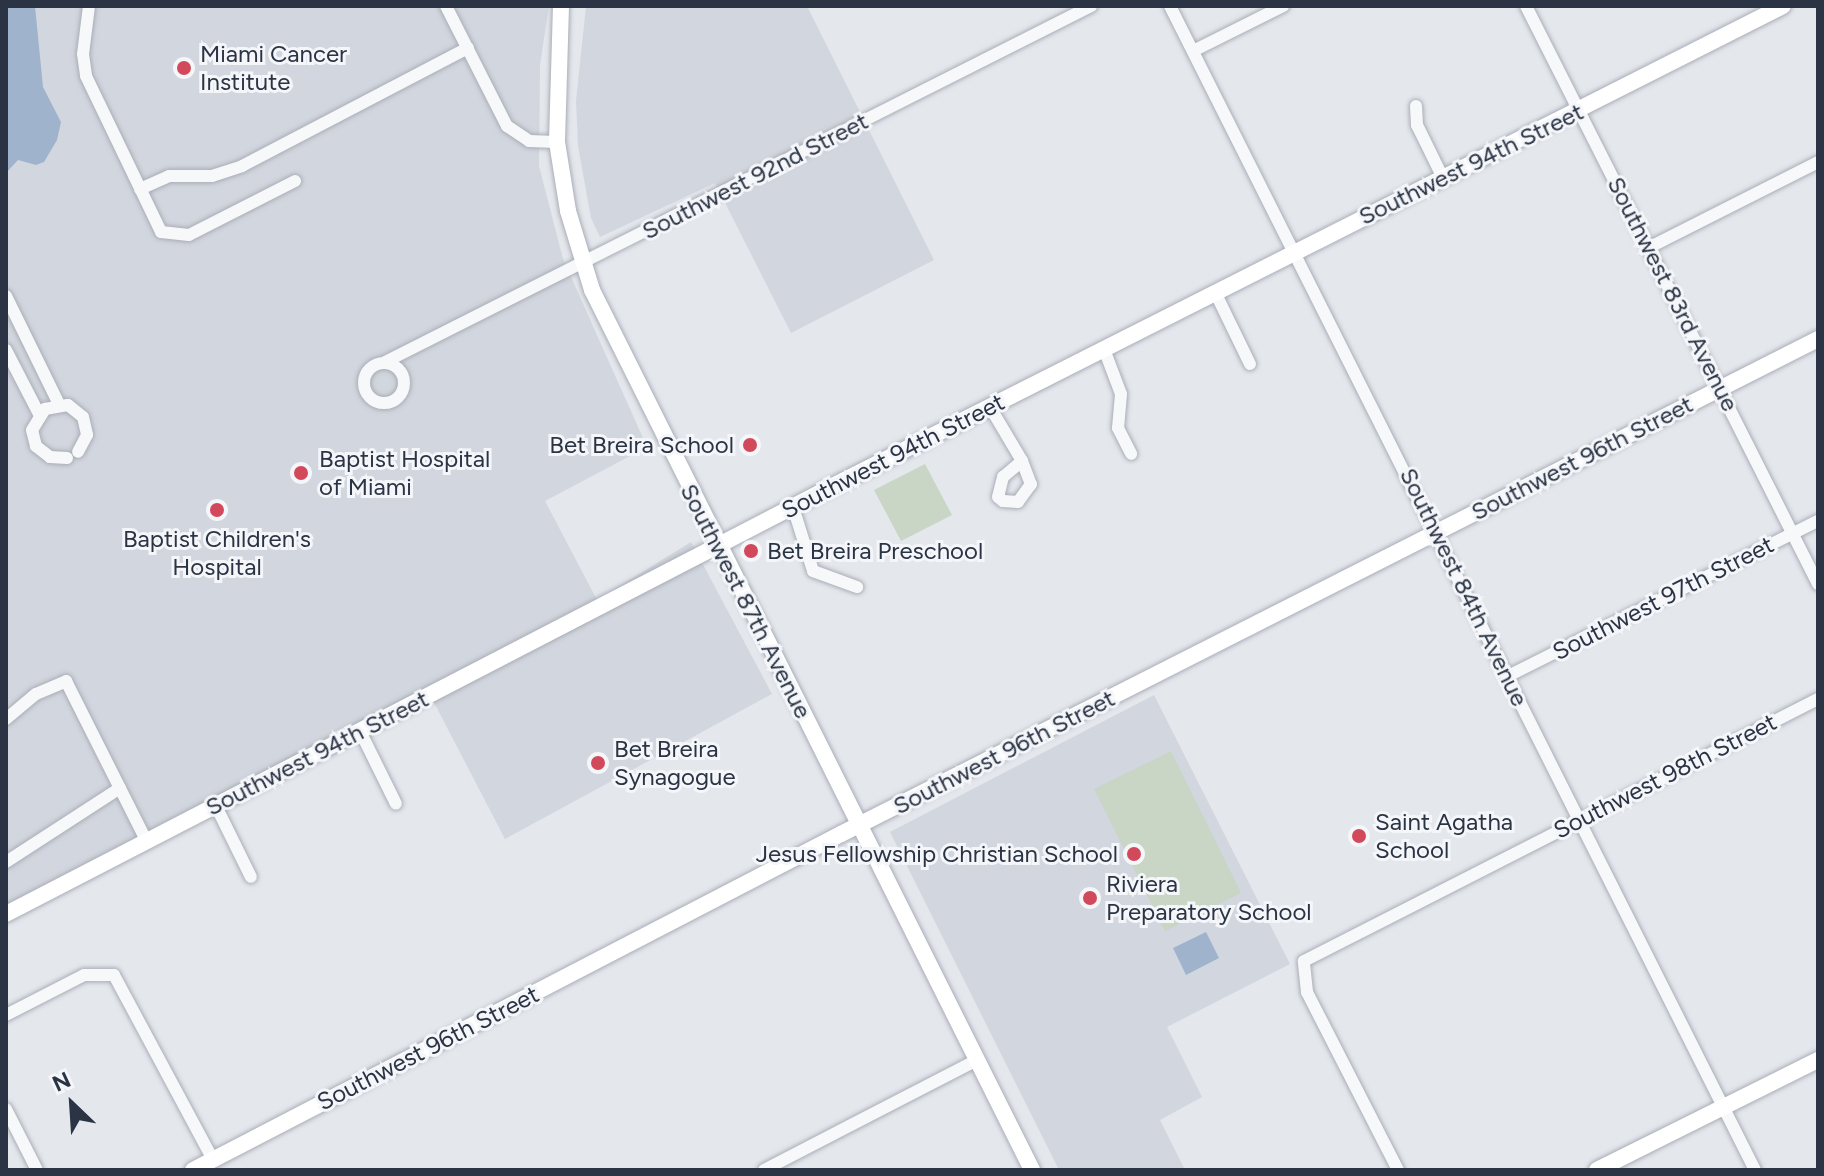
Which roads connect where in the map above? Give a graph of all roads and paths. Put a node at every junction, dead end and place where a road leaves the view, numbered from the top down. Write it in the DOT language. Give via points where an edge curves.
graph roads {
  1 [pos="89,6"];
  2 [pos="446,6"];
  3 [pos="561,6"];
  4 [pos="1091,6"];
  5 [pos="1170,6"];
  6 [pos="1283,6"];
  7 [pos="1526,6"];
  8 [pos="1783,6"];
  9 [pos="468,48"];
  10 [pos="1193,51"];
  11 [pos="1416,106"];
  12 [pos="1579,109"];
  13 [pos="557,142"];
  14 [pos="1818,162"];
  15 [pos="1443,178"];
  16 [pos="295,181"];
  17 [pos="140,189"];
  18 [pos="1648,248"];
  19 [pos="1294,252"];
  20 [pos="583,264"];
  21 [pos="1215,292"];
  22 [pos="6,296"];
  23 [pos="1818,339"];
  24 [pos="420,348"];
  25 [pos="1104,349"];
  26 [pos="6,350"];
  27 [pos="385,362"];
  28 [pos="1250,364"];
  29 [pos="402,373"];
  30 [pos="1721,389"];
  31 [pos="59,404"];
  32 [pos="990,407"];
  33 [pos="39,414"];
  34 [pos="1131,454"];
  35 [pos="1022,461"];
  36 [pos="793,507"];
  37 [pos="1818,521"];
  38 [pos="1436,532"];
  39 [pos="1793,533"];
  40 [pos="719,545"];
  41 [pos="1818,584"];
  42 [pos="857,587"];
  43 [pos="1508,676"];
  44 [pos="1818,699"];
  45 [pos="6,719"];
  46 [pos="360,731"];
  47 [pos="120,788"];
  48 [pos="396,804"];
  49 [pos="216,806"];
  50 [pos="1579,820"];
  51 [pos="859,825"];
  52 [pos="147,842"];
  53 [pos="6,862"];
  54 [pos="251,877"];
  55 [pos="6,914"];
  56 [pos="6,1015"];
  57 [pos="977,1060"];
  58 [pos="1818,1060"];
  59 [pos="1722,1107"];
  60 [pos="6,1109"];
  61 [pos="213,1160"];
  62 [pos="788,1164"];
  63 [pos="37,1170"];
  64 [pos="193,1170"];
  65 [pos="764,1170"];
  66 [pos="1032,1170"];
  67 [pos="1398,1170"];
  68 [pos="1597,1170"];
  69 [pos="1755,1170"];
  1 -- 17 [label="street" via="86,76"];
  2 -- 9 [label="street"];
  3 -- 13 [label="street, Southwest 87th Avenue"];
  4 -- 20 [label="street, Southwest 92nd Street"];
  5 -- 10 [label="street, Southwest 84th Avenue"];
  6 -- 10 [label="street"];
  7 -- 12 [label="street, Southwest 83rd Avenue"];
  8 -- 12 [label="street, Southwest 94th Street"];
  9 -- 13 [label="street" via="511,130 532,142"];
  9 -- 17 [label="street" via="242,166 212,176 169,176"];
  10 -- 19 [label="street, Southwest 84th Avenue"];
  11 -- 15 [label="street" via="1417,125"];
  12 -- 15 [label="street, Southwest 94th Street"];
  12 -- 18 [label="street, Southwest 83rd Avenue"];
  13 -- 20 [label="street, Southwest 87th Avenue"];
  14 -- 18 [label="street"];
  15 -- 19 [label="street, Southwest 94th Street"];
  16 -- 17 [label="street" via="175,237 161,232"];
  18 -- 30 [label="street, Southwest 83rd Avenue"];
  19 -- 21 [label="street, Southwest 94th Street"];
  19 -- 38 [label="street, Southwest 84th Avenue"];
  20 -- 24 [label="street, Southwest 92nd Street"];
  20 -- 40 [label="street, Southwest 87th Avenue" via="612,336"];
  21 -- 25 [label="street, Southwest 94th Street"];
  21 -- 28 [label="street"];
  22 -- 31 [label="street"];
  23 -- 30 [label="street, Southwest 96th Street"];
  24 -- 27 [label="street, Southwest 92nd Street"];
  24 -- 29 [label="street, Southwest 92nd Street"];
  25 -- 32 [label="street, Southwest 94th Street"];
  25 -- 34 [label="street" via="1121,394 1118,428"];
  26 -- 33 [label="street"];
  27 -- 29 [label="street"];
  27 -- 29 [label="street" via="372,366 364,378 366,392 375,401 388,403 399,397"];
  30 -- 38 [label="street, Southwest 96th Street"];
  30 -- 39 [label="street, Southwest 83rd Avenue"];
  31 -- 33 [label="street"];
  31 -- 33 [label="street" via="83,417 87,435 73,455 50,457 36,446 32,430"];
  32 -- 35 [label="street"];
  32 -- 36 [label="street, Southwest 94th Street"];
  36 -- 40 [label="street, Southwest 94th Street"];
  36 -- 42 [label="street" via="813,571"];
  37 -- 39 [label="street, Southwest 97th Street"];
  38 -- 43 [label="street, Southwest 84th Avenue"];
  38 -- 51 [label="street, Southwest 96th Street"];
  39 -- 41 [label="street, Southwest 83rd Avenue"];
  39 -- 43 [label="street, Southwest 97th Street"];
  40 -- 46 [label="street, Southwest 94th Street"];
  40 -- 51 [label="street, Southwest 87th Avenue"];
  43 -- 50 [label="street, Southwest 84th Avenue"];
  44 -- 50 [label="street, Southwest 98th Street"];
  45 -- 47 [label="street" via="36,694 66,681"];
  46 -- 48 [label="street"];
  46 -- 49 [label="street, Southwest 94th Street"];
  47 -- 52 [label="street"];
  47 -- 53 [label="street"];
  49 -- 52 [label="street, Southwest 94th Street"];
  49 -- 54 [label="street"];
  50 -- 59 [label="street, Southwest 84th Avenue"];
  50 -- 67 [label="street, Southwest 98th Street" via="1315,952 1302,966 1307,992"];
  51 -- 57 [label="street, Southwest 87th Avenue"];
  51 -- 61 [label="street, Southwest 96th Street"];
  52 -- 55 [label="street, Southwest 94th Street"];
  56 -- 61 [label="street" via="84,975 109,972 121,982"];
  57 -- 62 [label="street"];
  57 -- 66 [label="street, Southwest 87th Avenue"];
  58 -- 59 [label="street"];
  59 -- 68 [label="street"];
  59 -- 69 [label="street, Southwest 84th Avenue"];
  60 -- 63 [label="street"];
  61 -- 64 [label="street, Southwest 96th Street"];
  62 -- 65 [label="street"];
}
